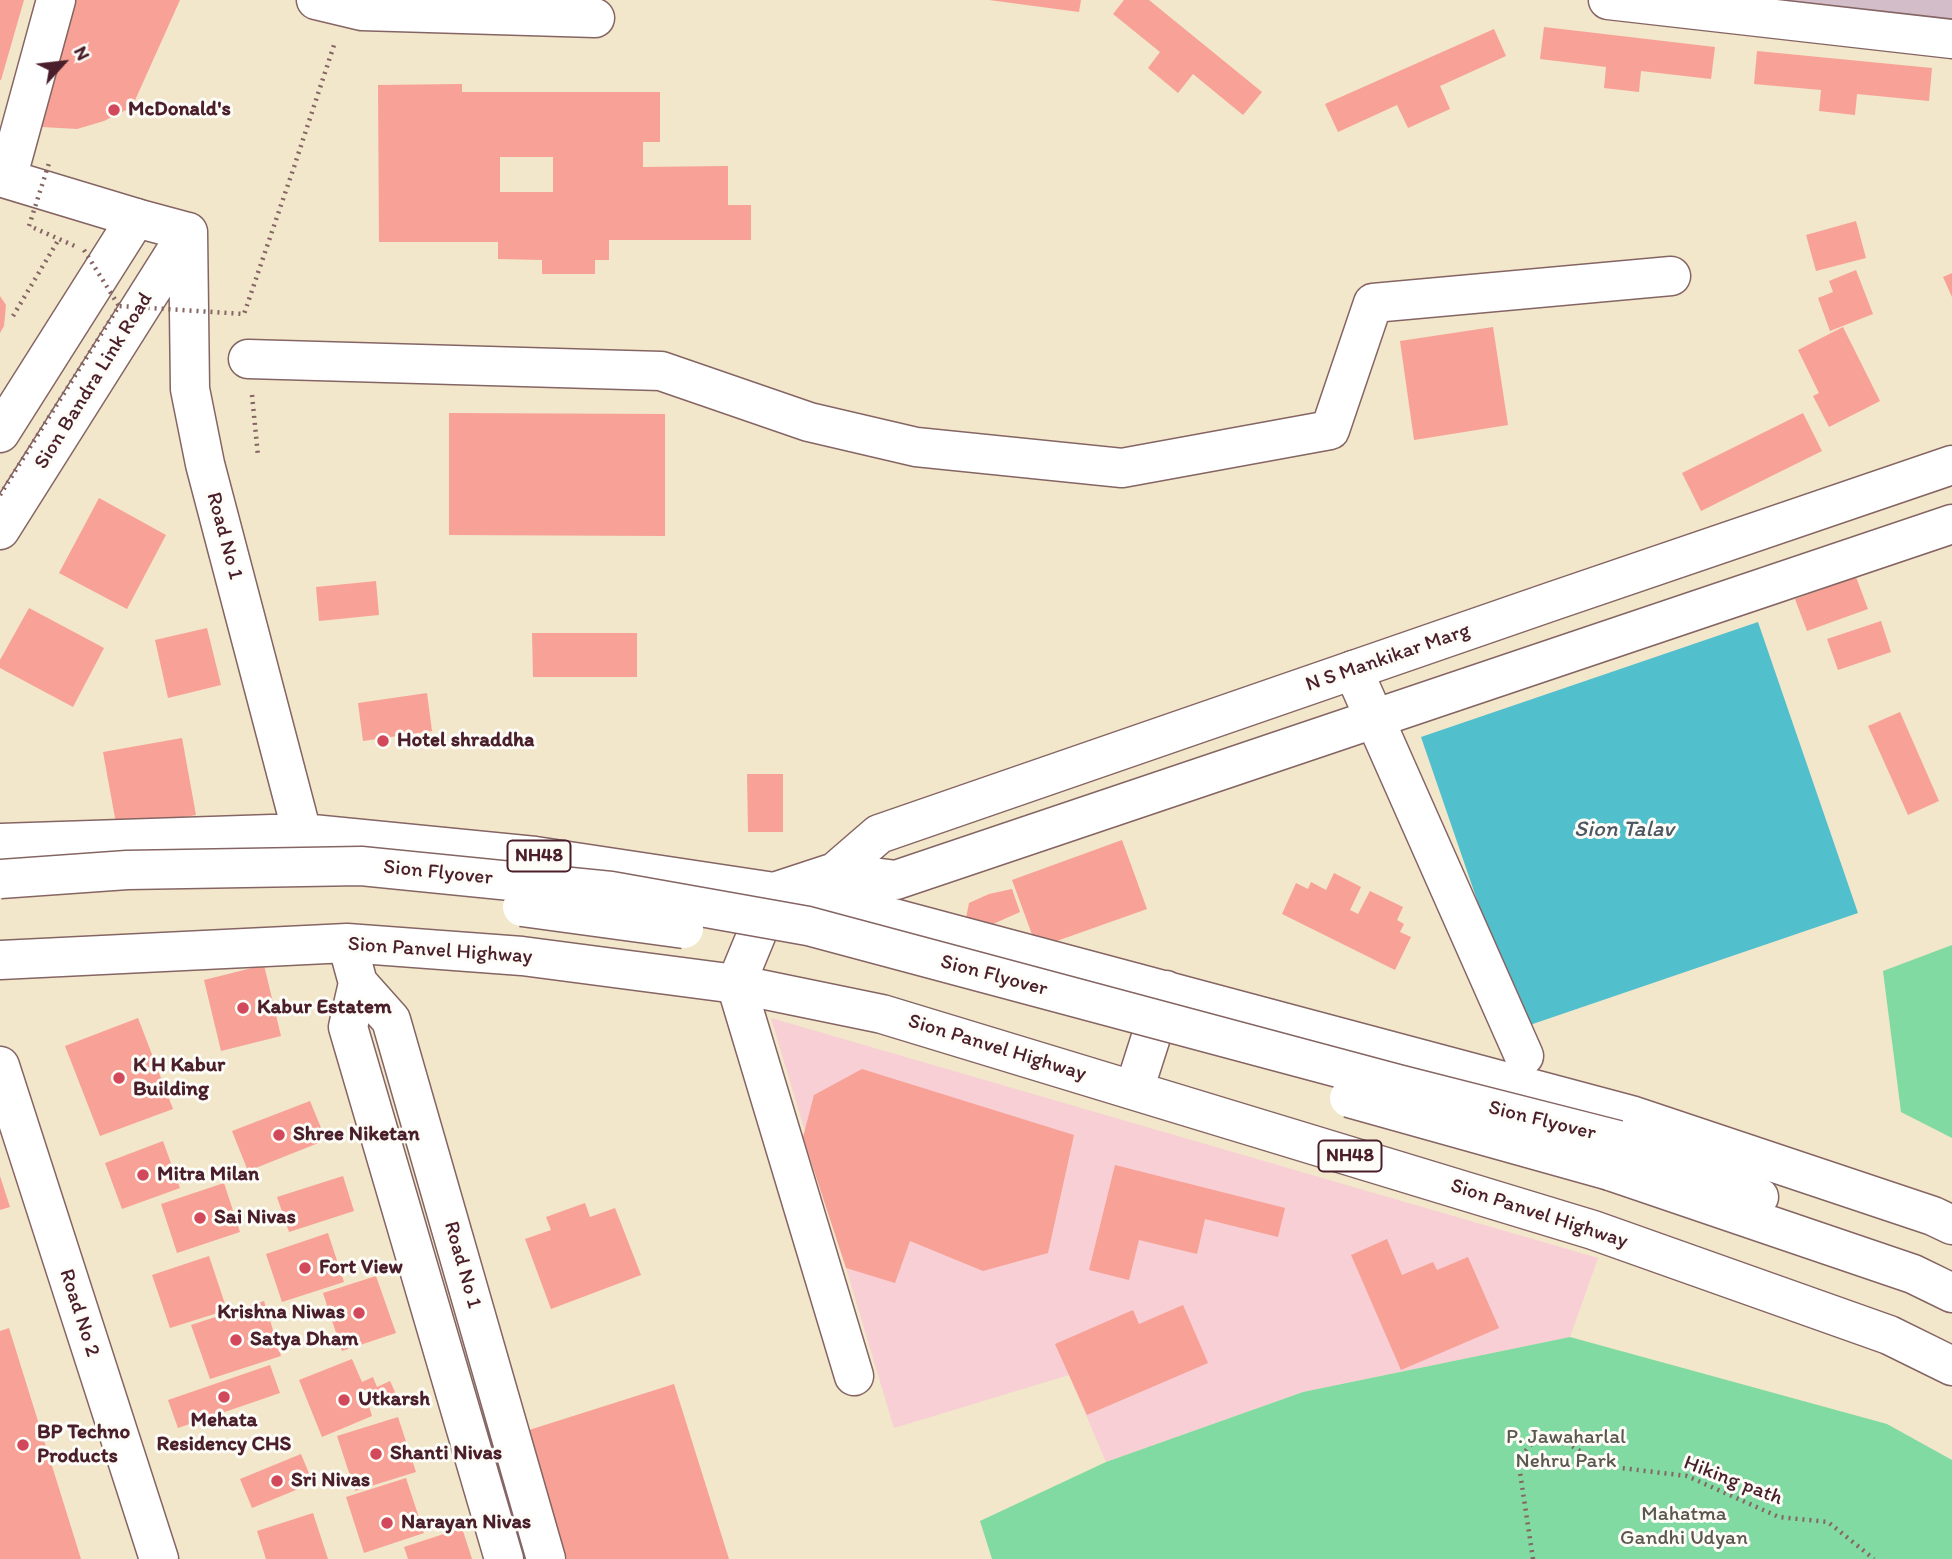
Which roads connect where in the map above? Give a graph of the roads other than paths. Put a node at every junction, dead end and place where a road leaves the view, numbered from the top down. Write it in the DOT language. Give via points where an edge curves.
graph roads {
  1 [pos="33,0"];
  2 [pos="56,0"];
  3 [pos="316,0"];
  4 [pos="1608,0"];
  5 [pos="595,18"];
  6 [pos="1952,39"];
  7 [pos="1,110"];
  8 [pos="3,178"];
  9 [pos="136,218"];
  10 [pos="188,232"];
  11 [pos="1671,276"];
  12 [pos="250,377"];
  13 [pos="0,433"];
  14 [pos="1940,469"];
  15 [pos="1949,525"];
  16 [pos="0,530"];
  17 [pos="1353,670"];
  18 [pos="1374,718"];
  19 [pos="302,833"];
  20 [pos="0,843"];
  21 [pos="835,872"];
  22 [pos="0,879"];
  23 [pos="774,892"];
  24 [pos="0,893"];
  25 [pos="893,898"];
  26 [pos="346,943"];
  27 [pos="0,960"];
  28 [pos="358,983"];
  29 [pos="736,984"];
  30 [pos="1166,990"];
  31 [pos="1524,1056"];
  32 [pos="0,1066"];
  33 [pos="1134,1090"];
  34 [pos="1952,1225"];
  35 [pos="1952,1274"];
  36 [pos="1952,1293"];
  37 [pos="1952,1366"];
  38 [pos="854,1376"];
  39 [pos="159,1559"];
  40 [pos="504,1559"];
  41 [pos="546,1559"];
  1 -- 7 [label="main road"];
  2 -- 8 [label="main road"];
  3 -- 5 [label="main road" via="362,11"];
  4 -- 6 [label="main road"];
  8 -- 9 [label="main road"];
  9 -- 10 [label="main road"];
  9 -- 13 [label="main road"];
  10 -- 16 [label="main road, Sion Bandra Link Road"];
  10 -- 19 [label="main road, Road No 1" via="190,389 205,464"];
  11 -- 12 [label="main road" via="1373,303 1330,430 1122,468 916,447 809,422 661,371"];
  14 -- 15 [label="main road"];
  14 -- 17 [label="main road, N S Mankikar Marg"];
  15 -- 18 [label="main road, N S Mankikar Marg"];
  17 -- 18 [label="main road"];
  17 -- 21 [label="main road, N S Mankikar Marg" via="879,834"];
  18 -- 25 [label="main road, N S Mankikar Marg"];
  18 -- 31 [label="main road"];
  19 -- 20 [label="main road, NH48"];
  19 -- 23 [label="main road, NH48" via="535,856"];
  21 -- 23 [label="main road, N S Mankikar Marg"];
  21 -- 25 [label="main road, N S Mankikar Marg"];
  22 -- 35 [label="main road, Sion Flyover, bridge" via="127,870 361,866 611,891 808,926 1618,1140"];
  23 -- 25 [label="main road, NH48"];
  23 -- 29 [label="main road"];
  24 -- 36 [label="main road, Sion Flyover, bridge" via="323,883 800,944 918,973 1610,1171 1913,1274"];
  25 -- 30 [label="main road, NH48"];
  26 -- 27 [label="main road, Sion Panvel Highway / NH48"];
  26 -- 28 [label="main road, Road No 1"];
  26 -- 29 [label="main road, Sion Panvel Highway / NH48" via="522,956"];
  28 -- 40 [label="main road, Road No 1" via="348,1027"];
  28 -- 41 [label="main road, Road No 1" via="391,1020"];
  29 -- 33 [label="main road, Sion Panvel Highway / NH48" via="882,1014"];
  29 -- 38 [label="main road"];
  30 -- 33 [label="main road"];
  30 -- 34 [label="main road, NH48" via="1631,1115"];
  32 -- 39 [label="main road, Road No 2"];
  33 -- 37 [label="main road, Sion Panvel Highway / NH48" via="1593,1230 1889,1335"];
}
